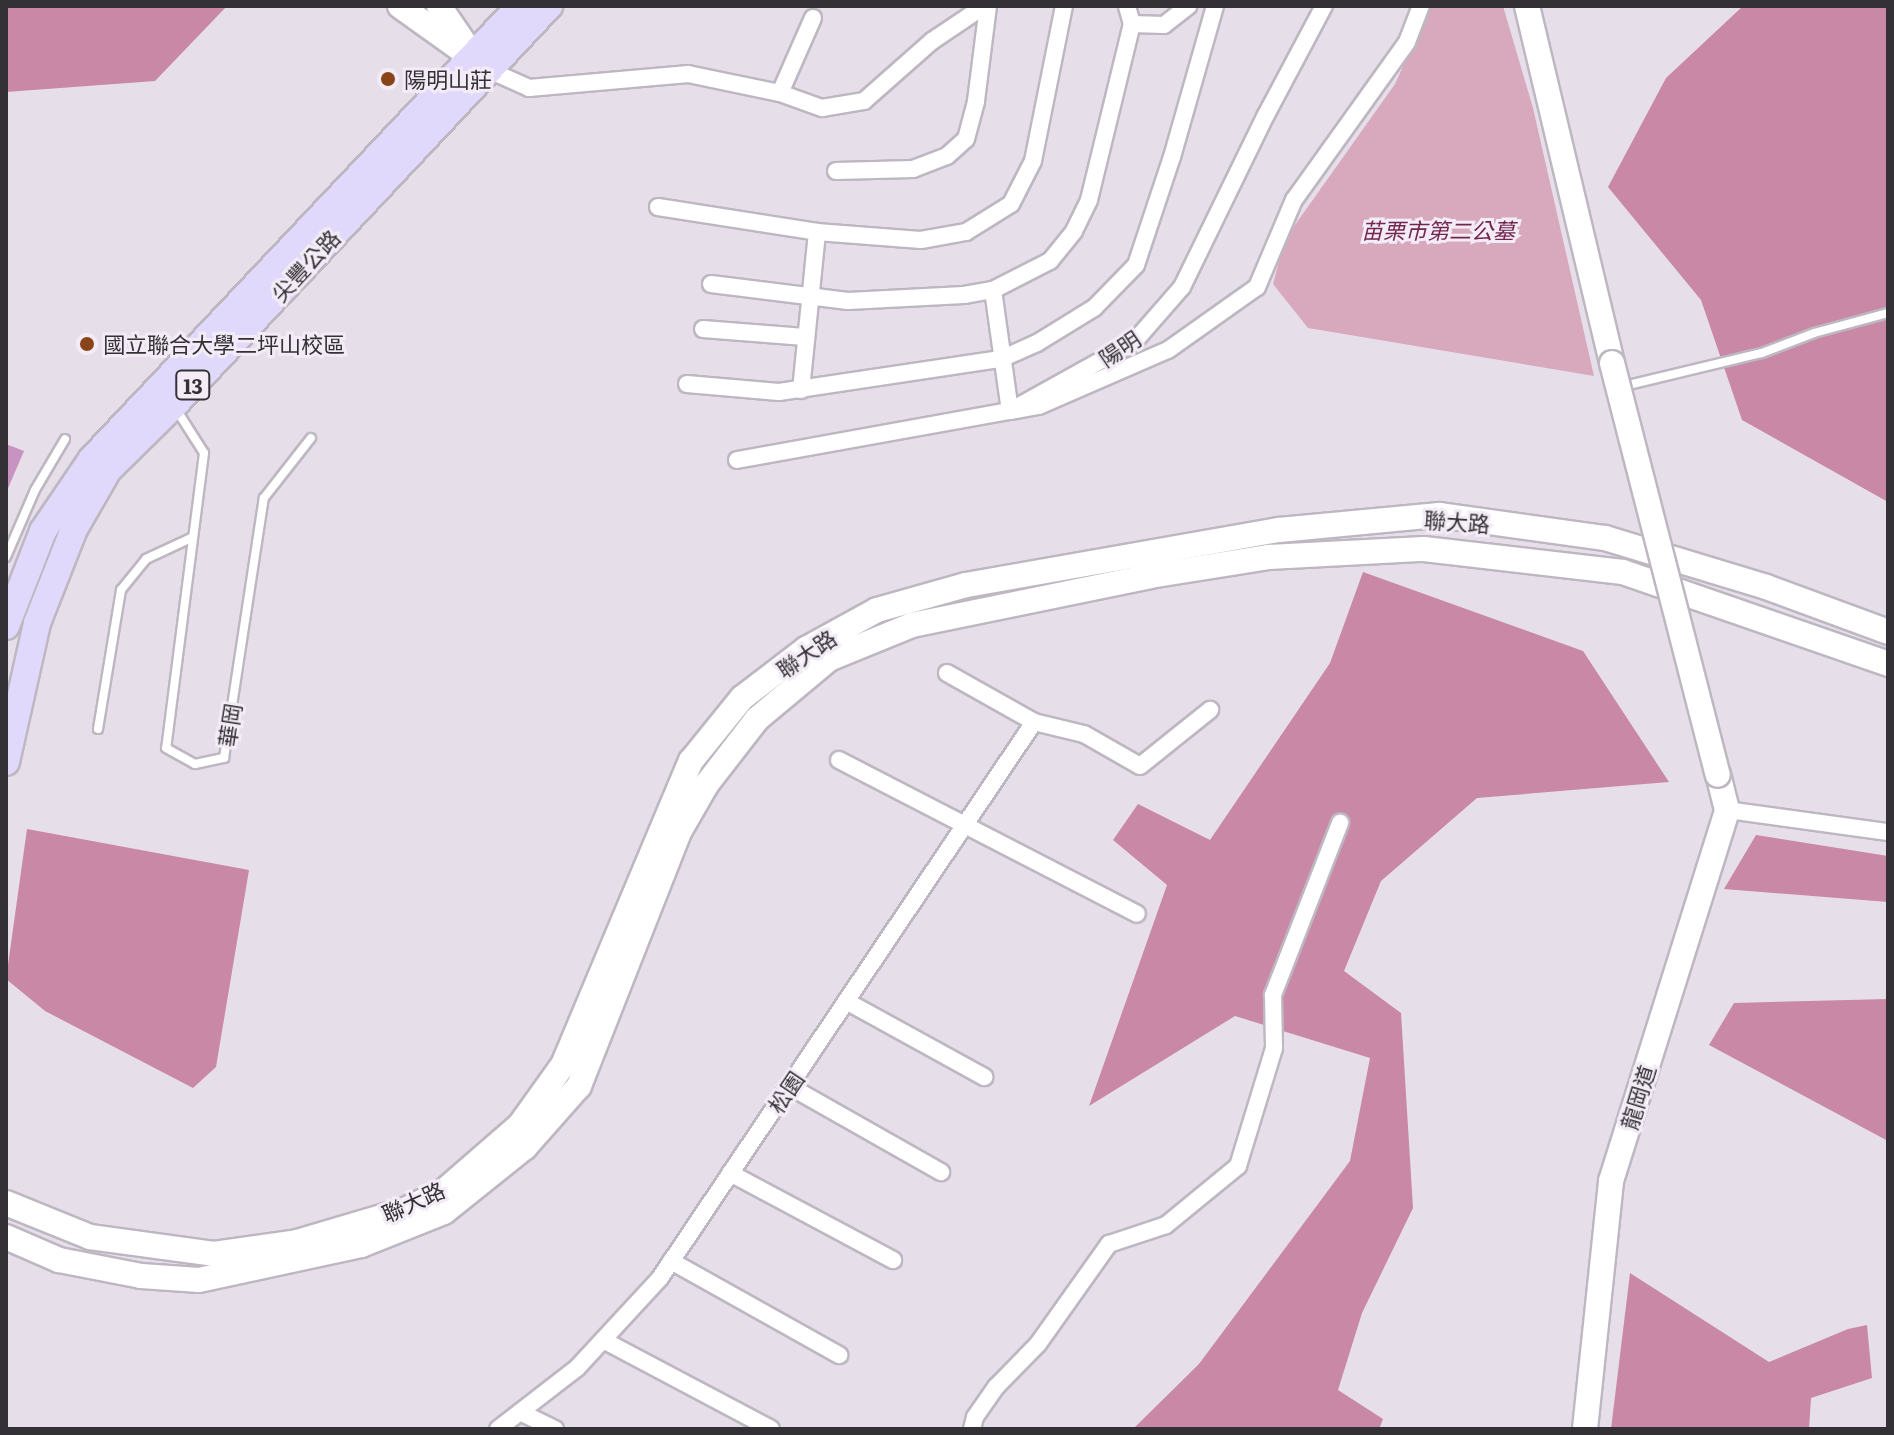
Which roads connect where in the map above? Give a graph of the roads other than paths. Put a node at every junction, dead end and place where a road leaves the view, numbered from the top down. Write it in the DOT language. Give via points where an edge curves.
graph roads {
  1 [pos="400,6"];
  2 [pos="439,6"];
  3 [pos="520,6"];
  4 [pos="549,6"];
  5 [pos="986,6"];
  6 [pos="1064,6"];
  7 [pos="1127,6"];
  8 [pos="1188,6"];
  9 [pos="1215,6"];
  10 [pos="1324,6"];
  11 [pos="1421,6"];
  12 [pos="1527,6"];
  13 [pos="813,18"];
  14 [pos="1132,24"];
  15 [pos="481,62"];
  16 [pos="780,93"];
  17 [pos="836,171"];
  18 [pos="658,207"];
  19 [pos="817,232"];
  20 [pos="711,284"];
  21 [pos="993,290"];
  22 [pos="810,295"];
  23 [pos="1888,313"];
  24 [pos="703,329"];
  25 [pos="805,337"];
  26 [pos="1001,359"];
  27 [pos="687,384"];
  28 [pos="1619,387"];
  29 [pos="801,390"];
  30 [pos="165,400"];
  31 [pos="1010,411"];
  32 [pos="311,438"];
  33 [pos="65,439"];
  34 [pos="737,460"];
  35 [pos="191,538"];
  36 [pos="6,557"];
  37 [pos="1147,565"];
  38 [pos="6,626"];
  39 [pos="1888,632"];
  40 [pos="1888,664"];
  41 [pos="947,673"];
  42 [pos="1210,710"];
  43 [pos="1034,722"];
  44 [pos="98,729"];
  45 [pos="839,760"];
  46 [pos="6,762"];
  47 [pos="1727,810"];
  48 [pos="1340,823"];
  49 [pos="963,827"];
  50 [pos="1888,832"];
  51 [pos="1137,914"];
  52 [pos="846,1001"];
  53 [pos="984,1077"];
  54 [pos="789,1086"];
  55 [pos="941,1172"];
  56 [pos="730,1173"];
  57 [pos="6,1203"];
  58 [pos="6,1237"];
  59 [pos="893,1260"];
  60 [pos="671,1261"];
  61 [pos="603,1340"];
  62 [pos="839,1355"];
  63 [pos="520,1412"];
  64 [pos="498,1429"];
  65 [pos="555,1429"];
  66 [pos="771,1429"];
  67 [pos="972,1429"];
  68 [pos="1585,1429"];
  1 -- 15 [label="street"];
  2 -- 15 [label="street"];
  3 -- 15 [label="main road, 尖豐公路 / 13"];
  4 -- 15 [label="main road, 尖豐公路 / 13"];
  5 -- 16 [label="street" via="932,41 864,101 822,108"];
  5 -- 17 [label="street" via="976,101 966,139 947,156 913,169"];
  6 -- 19 [label="street" via="1033,161 1011,204 966,232 921,240"];
  7 -- 14 [label="street"];
  8 -- 14 [label="street" via="1164,25"];
  9 -- 26 [label="street" via="1136,265 1094,308"];
  10 -- 31 [label="street, 陽明" via="1182,287 1134,342"];
  11 -- 31 [label="street" via="1407,42 1294,200 1257,287 1168,350 1039,406"];
  12 -- 28 [label="street, bridge"];
  13 -- 16 [label="street"];
  14 -- 21 [label="street" via="1089,200 1074,231 1050,261"];
  15 -- 16 [label="street" via="529,88 688,74"];
  15 -- 30 [label="main road, 尖豐公路 / 13"];
  18 -- 19 [label="street"];
  19 -- 22 [label="street"];
  20 -- 22 [label="street"];
  21 -- 22 [label="street" via="848,301"];
  21 -- 26 [label="street"];
  22 -- 25 [label="street"];
  23 -- 28 [label="lane" via="1762,353"];
  24 -- 25 [label="street"];
  25 -- 29 [label="street"];
  26 -- 29 [label="street"];
  26 -- 31 [label="street"];
  27 -- 29 [label="street"];
  28 -- 47 [label="street, bridge"];
  30 -- 35 [label="lane, 華岡" via="204,453"];
  30 -- 38 [label="main road, 尖豐公路 / 13" via="92,459 43,531"];
  30 -- 46 [label="main road, 尖豐公路 / 13" via="108,470 74,529 37,623"];
  31 -- 34 [label="street, 陽明"];
  32 -- 35 [label="lane, 華岡" via="264,498 224,758 195,764 166,748"];
  33 -- 36 [label="lane" via="35,490"];
  35 -- 44 [label="lane" via="146,559 121,590"];
  37 -- 39 [label="street, 聯大路" via="1279,530 1439,515 1605,538 1766,587"];
  37 -- 40 [label="street, 聯大路" via="1424,549 1623,572"];
  37 -- 57 [label="street, 聯大路" via="966,585 877,610 806,649 742,698 691,761 563,1065 520,1125 444,1191 405,1210 297,1242 214,1254 90,1237"];
  37 -- 58 [label="street, 聯大路" via="912,625 829,659 757,719 706,785 679,832 579,1086 525,1147 444,1212 361,1245 199,1280 141,1276 59,1260"];
  41 -- 43 [label="street"];
  42 -- 43 [label="street" via="1140,766 1084,734"];
  43 -- 49 [label="street, 松園"];
  45 -- 49 [label="street"];
  47 -- 50 [label="street"];
  47 -- 68 [label="street, 龍岡道" via="1611,1181"];
  48 -- 67 [label="street" via="1273,995 1274,1048 1238,1166 1166,1225 1109,1244 1038,1344 996,1387"];
  49 -- 51 [label="street"];
  49 -- 52 [label="street, 松園"];
  52 -- 53 [label="street"];
  52 -- 54 [label="street, 松園"];
  54 -- 55 [label="street"];
  54 -- 56 [label="street, 松園"];
  56 -- 59 [label="street"];
  56 -- 60 [label="street, 松園"];
  60 -- 61 [label="street, 松園"];
  60 -- 62 [label="street"];
  61 -- 63 [label="street, 松園" via="577,1368"];
  61 -- 66 [label="street"];
  63 -- 64 [label="street, 松園"];
  63 -- 65 [label="street"];
}
